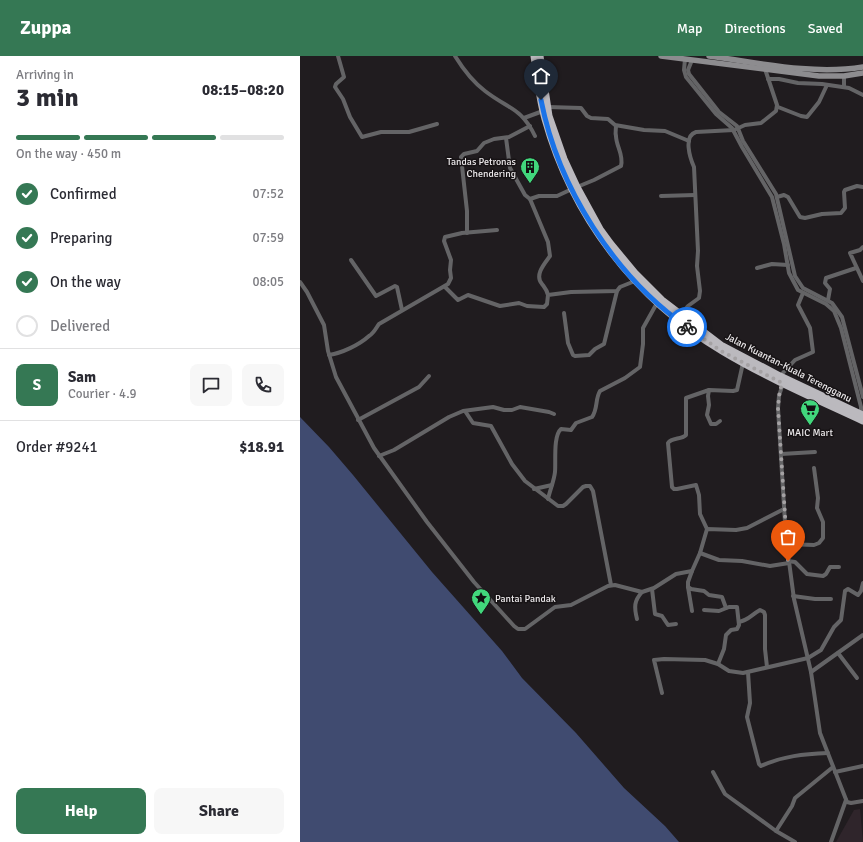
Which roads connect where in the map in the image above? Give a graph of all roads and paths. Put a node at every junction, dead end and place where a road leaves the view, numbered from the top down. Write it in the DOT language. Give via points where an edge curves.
graph roads {
  1 [pos="338,56"];
  2 [pos="455,56"];
  3 [pos="539,56"];
  4 [pos="661,56"];
  5 [pos="709,56"];
  6 [pos="686,59"];
  7 [pos="692,60"];
  8 [pos="863,67"];
  9 [pos="765,69"];
  10 [pos="863,73"];
  11 [pos="844,76"];
  12 [pos="768,79"];
  13 [pos="827,85"];
  14 [pos="844,87"];
  15 [pos="863,95"];
  16 [pos="778,107"];
  17 [pos="545,109"];
  18 [pos="524,118"];
  19 [pos="437,124"];
  20 [pos="530,126"];
  21 [pos="616,126"];
  22 [pos="736,129"];
  23 [pos="535,136"];
  24 [pos="506,138"];
  25 [pos="689,141"];
  26 [pos="863,187"];
  27 [pos="575,188"];
  28 [pos="695,195"];
  29 [pos="661,196"];
  30 [pos="687,196"];
  31 [pos="777,197"];
  32 [pos="530,199"];
  33 [pos="695,202"];
  34 [pos="497,230"];
  35 [pos="467,233"];
  36 [pos="863,247"];
  37 [pos="351,260"];
  38 [pos="788,265"];
  39 [pos="757,268"];
  40 [pos="856,268"];
  41 [pos="636,281"];
  42 [pos="863,281"];
  43 [pos="300,282"];
  44 [pos="445,287"];
  45 [pos="617,291"];
  46 [pos="803,293"];
  47 [pos="548,295"];
  48 [pos="828,300"];
  49 [pos="658,304"];
  50 [pos="402,310"];
  51 [pos="564,313"];
  52 [pos="681,314"];
  53 [pos="329,355"];
  54 [pos="744,363"];
  55 [pos="429,376"];
  56 [pos="780,376"];
  57 [pos="782,383"];
  58 [pos="710,390"];
  59 [pos="863,398"];
  60 [pos="465,411"];
  61 [pos="554,414"];
  62 [pos="862,416"];
  63 [pos="358,420"];
  64 [pos="720,421"];
  65 [pos="815,452"];
  66 [pos="781,454"];
  67 [pos="379,456"];
  68 [pos="814,468"];
  69 [pos="552,485"];
  70 [pos="534,489"];
  71 [pos="548,500"];
  72 [pos="784,509"];
  73 [pos="707,529"];
  74 [pos="787,544"];
  75 [pos="700,553"];
  76 [pos="789,564"];
  77 [pos="839,567"];
  78 [pos="692,571"];
  79 [pos="863,583"];
  80 [pos="612,585"];
  81 [pos="688,587"];
  82 [pos="652,590"];
  83 [pos="642,592"];
  84 [pos="793,596"];
  85 [pos="831,599"];
  86 [pos="726,608"];
  87 [pos="704,610"];
  88 [pos="692,611"];
  89 [pos="637,619"];
  90 [pos="739,622"];
  91 [pos="676,624"];
  92 [pos="863,635"];
  93 [pos="838,653"];
  94 [pos="808,658"];
  95 [pos="718,664"];
  96 [pos="767,667"];
  97 [pos="748,672"];
  98 [pos="811,672"];
  99 [pos="856,678"];
  100 [pos="662,693"];
  101 [pos="828,753"];
  102 [pos="863,766"];
  103 [pos="833,767"];
  104 [pos="713,772"];
  105 [pos="836,772"];
  106 [pos="846,800"];
  107 [pos="863,801"];
  108 [pos="776,830"];
  109 [pos="795,842"];
  110 [pos="831,842"];
  1 -- 19 [label="street" via="344,78 334,87 362,137 381,132 409,132"];
  2 -- 18 [label="street" via="484,91"];
  3 -- 17 [label="highway, Jalan Kuantan-Kuala Terengganu"];
  4 -- 6 [label="main road"];
  5 -- 8 [label="main road" via="803,69"];
  6 -- 7 [label="main road"];
  6 -- 22 [label="street" via="686,77 716,114"];
  7 -- 9 [label="main road"];
  7 -- 22 [label="street" via="689,74"];
  9 -- 11 [label="main road" via="819,76"];
  9 -- 12 [label="street"];
  10 -- 11 [label="main road"];
  11 -- 14 [label="street"];
  12 -- 13 [label="street"];
  12 -- 16 [label="street"];
  13 -- 14 [label="street"];
  13 -- 16 [label="street" via="819,102 807,117"];
  14 -- 15 [label="street"];
  16 -- 22 [label="street" via="764,122"];
  17 -- 18 [label="street"];
  17 -- 21 [label="street" via="581,108 587,116 608,119"];
  17 -- 27 [label="highway, Jalan Kuantan-Kuala Terengganu"];
  18 -- 20 [label="street"];
  20 -- 23 [label="street"];
  20 -- 24 [label="street"];
  21 -- 25 [label="street" via="665,131"];
  21 -- 27 [label="street" via="622,164"];
  22 -- 25 [label="street" via="696,132 691,135"];
  22 -- 31 [label="street"];
  22 -- 38 [label="street" via="742,147 773,200"];
  24 -- 32 [label="street" via="510,168 525,195"];
  24 -- 35 [label="street" via="489,141 481,145 477,151 461,157"];
  25 -- 28 [label="street" via="694,167"];
  26 -- 31 [label="street" via="845,190 845,208 841,213 805,218 800,217 788,197"];
  27 -- 32 [label="street" via="557,196 538,196"];
  27 -- 41 [label="highway, Jalan Kuantan-Kuala Terengganu" via="596,232 608,250"];
  27 -- 52 [label="highway, Jalan Kuantan-Kuala Terengganu" via="611,244 648,287"];
  28 -- 30 [label="street"];
  28 -- 33 [label="street"];
  29 -- 30 [label="street"];
  30 -- 33 [label="street"];
  31 -- 48 [label="street" via="794,276 803,288"];
  32 -- 47 [label="street" via="551,253 540,274 540,281"];
  33 -- 52 [label="street" via="698,251 696,266 700,295"];
  34 -- 35 [label="street"];
  35 -- 44 [label="street" via="444,239 451,260 451,278"];
  36 -- 40 [label="street" via="850,253"];
  37 -- 50 [label="street" via="376,296 397,287"];
  38 -- 39 [label="street" via="772,264"];
  38 -- 46 [label="street" via="791,277 798,290"];
  40 -- 42 [label="street"];
  40 -- 48 [label="street" via="826,278 825,283 830,289"];
  41 -- 45 [label="street" via="620,287"];
  41 -- 49 [label="highway, Jalan Kuantan-Kuala Terengganu"];
  43 -- 53 [label="street" via="321,319"];
  44 -- 47 [label="street" via="458,300 468,295 500,306 519,303 544,307"];
  44 -- 50 [label="street"];
  45 -- 47 [label="street"];
  45 -- 51 [label="street" via="604,344 589,355 573,355 568,344"];
  46 -- 56 [label="street" via="798,304 810,328 812,352 795,360"];
  46 -- 62 [label="street" via="826,304 834,311 841,328"];
  48 -- 59 [label="street" via="837,307 842,317"];
  49 -- 54 [label="highway, Jalan Kuantan-Kuala Terengganu" via="721,351"];
  49 -- 69 [label="street" via="643,328 640,367 600,391 592,417 576,423 571,430 561,429 558,432"];
  50 -- 53 [label="street" via="378,325 366,339 341,352"];
  52 -- 56 [label="highway, Jalan Kuantan-Kuala Terengganu" via="721,345"];
  53 -- 63 [label="street" via="336,377"];
  54 -- 57 [label="highway, Jalan Kuantan-Kuala Terengganu"];
  54 -- 58 [label="street" via="737,390"];
  55 -- 63 [label="street" via="419,387"];
  56 -- 62 [label="highway, Jalan Kuantan-Kuala Terengganu"];
  57 -- 62 [label="highway, Jalan Kuantan-Kuala Terengganu"];
  57 -- 66 [label="street" via="778,401"];
  58 -- 64 [label="street" via="708,417 711,424"];
  58 -- 73 [label="street" via="686,398 686,435 668,443 672,487 676,490 696,485 700,514"];
  60 -- 61 [label="street" via="493,407 512,410 520,407"];
  60 -- 67 [label="street" via="452,415 394,450"];
  60 -- 70 [label="street" via="473,423 491,426 512,464"];
  63 -- 67 [label="street"];
  65 -- 66 [label="street"];
  66 -- 72 [label="street"];
  67 -- 80 [label="street" via="426,522 474,582 514,626 521,629 528,627 555,606 571,605"];
  68 -- 74 [label="street" via="817,508 823,522 823,538 820,543 814,545"];
  69 -- 70 [label="street"];
  69 -- 71 [label="street"];
  70 -- 71 [label="street"];
  71 -- 80 [label="street" via="563,506 583,487 590,486"];
  72 -- 73 [label="street" via="747,528"];
  72 -- 74 [label="street"];
  73 -- 75 [label="street"];
  74 -- 76 [label="street"];
  75 -- 76 [label="street" via="719,560 770,566"];
  75 -- 78 [label="street"];
  76 -- 77 [label="street" via="795,562 808,574 823,576 830,567"];
  76 -- 84 [label="street"];
  78 -- 81 [label="street"];
  78 -- 82 [label="street" via="671,576"];
  79 -- 94 [label="street" via="859,594 848,589 845,591 841,620 821,650"];
  80 -- 83 [label="street"];
  81 -- 86 [label="street" via="722,597"];
  81 -- 88 [label="street"];
  82 -- 83 [label="street"];
  82 -- 91 [label="street" via="655,614 664,617 668,625"];
  83 -- 89 [label="street" via="634,610"];
  84 -- 85 [label="street"];
  84 -- 94 [label="street"];
  86 -- 87 [label="street" via="719,611"];
  86 -- 90 [label="street" via="737,606"];
  90 -- 95 [label="street" via="738,628 731,630 726,636"];
  90 -- 96 [label="street" via="747,620 760,610 764,612"];
  92 -- 93 [label="street"];
  93 -- 98 [label="street"];
  93 -- 99 [label="street"];
  94 -- 96 [label="street"];
  94 -- 98 [label="street"];
  95 -- 97 [label="street" via="736,673"];
  95 -- 100 [label="street" via="704,660 654,660"];
  96 -- 97 [label="street"];
  97 -- 101 [label="street" via="750,703 747,716 759,764 761,766 776,759 799,754"];
  98 -- 101 [label="street" via="819,727"];
  101 -- 103 [label="street"];
  102 -- 105 [label="street"];
  103 -- 105 [label="street"];
  103 -- 108 [label="street" via="795,798"];
  104 -- 108 [label="street" via="725,794"];
  105 -- 106 [label="street"];
  106 -- 107 [label="street" via="849,803"];
  106 -- 110 [label="street"];
  108 -- 109 [label="street"];
}
